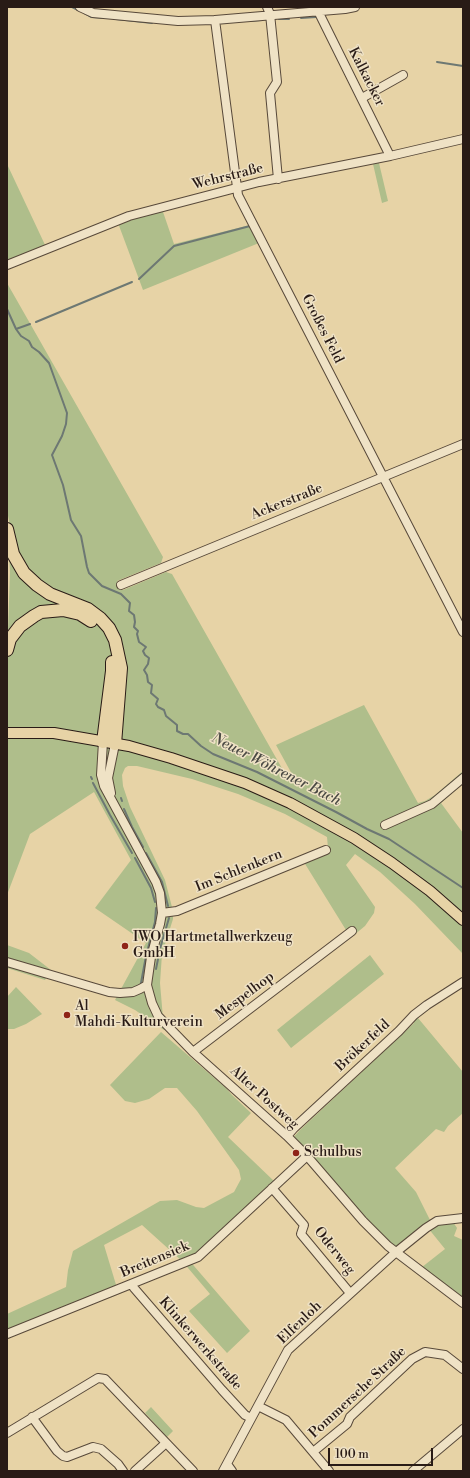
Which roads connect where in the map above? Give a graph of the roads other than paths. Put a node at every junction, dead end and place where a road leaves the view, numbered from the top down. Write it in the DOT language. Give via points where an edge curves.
graph roads {
  1 [pos="80,7"];
  2 [pos="355,7"];
  3 [pos="268,11"];
  4 [pos="318,11"];
  5 [pos="214,20"];
  6 [pos="404,75"];
  7 [pos="362,98"];
  8 [pos="463,139"];
  9 [pos="390,156"];
  10 [pos="278,179"];
  11 [pos="236,188"];
  12 [pos="7,265"];
  13 [pos="463,444"];
  14 [pos="384,477"];
  15 [pos="7,530"];
  16 [pos="121,585"];
  17 [pos="463,632"];
  18 [pos="7,650"];
  19 [pos="7,733"];
  20 [pos="109,743"];
  21 [pos="463,778"];
  22 [pos="114,804"];
  23 [pos="385,825"];
  24 [pos="326,850"];
  25 [pos="162,913"];
  26 [pos="463,920"];
  27 [pos="352,931"];
  28 [pos="7,962"];
  29 [pos="463,982"];
  30 [pos="147,985"];
  31 [pos="193,1052"];
  32 [pos="287,1136"];
  33 [pos="307,1156"];
  34 [pos="272,1188"];
  35 [pos="463,1218"];
  36 [pos="395,1253"];
  37 [pos="132,1284"];
  38 [pos="350,1293"];
  39 [pos="463,1303"];
  40 [pos="7,1334"];
  41 [pos="463,1369"];
  42 [pos="258,1406"];
  43 [pos="32,1417"];
  44 [pos="251,1418"];
  45 [pos="463,1429"];
  46 [pos="7,1433"];
  47 [pos="166,1443"];
  48 [pos="313,1452"];
  49 [pos="225,1468"];
  50 [pos="123,1471"];
  51 [pos="135,1471"];
  52 [pos="193,1471"];
  53 [pos="232,1471"];
  54 [pos="330,1471"];
  55 [pos="413,1471"];
  1 -- 5 [label="street" via="93,13 178,20"];
  2 -- 4 [label="street"];
  3 -- 4 [label="street"];
  3 -- 5 [label="street"];
  3 -- 10 [label="street" via="278,82 270,93"];
  4 -- 7 [label="street, Kalkacker"];
  5 -- 11 [label="street, Großes Feld"];
  6 -- 7 [label="street"];
  7 -- 9 [label="street, Kalkacker"];
  8 -- 9 [label="street, Wehrstraße"];
  9 -- 10 [label="street, Wehrstraße"];
  10 -- 11 [label="street, Wehrstraße"];
  11 -- 12 [label="street, Wehrstraße" via="116,220"];
  11 -- 14 [label="street, Großes Feld"];
  13 -- 14 [label="street, Ackerstraße"];
  14 -- 16 [label="street, Ackerstraße"];
  14 -- 17 [label="street, Großes Feld"];
  15 -- 20 [label="highway" via="13,554 24,573 50,594 78,604 100,618 115,640 120,668"];
  18 -- 20 [label="highway" via="10,639 20,626 41,612 63,610 80,614 99,627 112,658"];
  19 -- 20 [label="main road" via="54,734"];
  20 -- 22 [label="street, Alter Postweg" via="108,778"];
  20 -- 22 [label="street, Alter Postweg" via="101,775"];
  20 -- 26 [label="main road" via="181,761 245,784 290,804 354,838 392,863"];
  21 -- 23 [label="street" via="432,804"];
  22 -- 25 [label="street, Alter Postweg" via="156,882"];
  24 -- 25 [label="street, Im Schlenkern" via="177,911"];
  25 -- 30 [label="street, Alter Postweg"];
  27 -- 31 [label="street, Mespelhop"];
  28 -- 30 [label="street" via="109,992 132,992"];
  29 -- 32 [label="street, Brökerfeld" via="414,1014"];
  30 -- 31 [label="street, Alter Postweg" via="158,1016"];
  31 -- 32 [label="street, Alter Postweg"];
  32 -- 33 [label="street, Alter Postweg"];
  33 -- 34 [label="street, Breitensiek"];
  33 -- 36 [label="street, Alter Postweg" via="363,1221"];
  34 -- 37 [label="street, Breitensiek" via="198,1257"];
  34 -- 38 [label="street, Oderweg" via="304,1225 301,1234"];
  35 -- 36 [label="street, Elfenloh" via="437,1221"];
  36 -- 38 [label="street, Elfenloh"];
  36 -- 39 [label="street, Alter Postweg"];
  37 -- 40 [label="street, Breitensiek"];
  37 -- 44 [label="street, Klinkerwerkstraße" via="222,1390 245,1415"];
  38 -- 42 [label="street, Elfenloh" via="288,1350"];
  41 -- 48 [label="street, Pommersche Straße" via="445,1355 425,1352 412,1359 350,1417 348,1424"];
  42 -- 44 [label="street, Elfenloh"];
  42 -- 48 [label="street" via="286,1420"];
  43 -- 46 [label="street"];
  43 -- 47 [label="street" via="98,1378 105,1379"];
  43 -- 50 [label="street" via="63,1456 67,1457 94,1447 101,1449"];
  44 -- 49 [label="street, Elfenloh"];
  45 -- 55 [label="street"];
  47 -- 51 [label="street"];
  47 -- 52 [label="street"];
  48 -- 54 [label="street"];
  49 -- 53 [label="street"];
}
